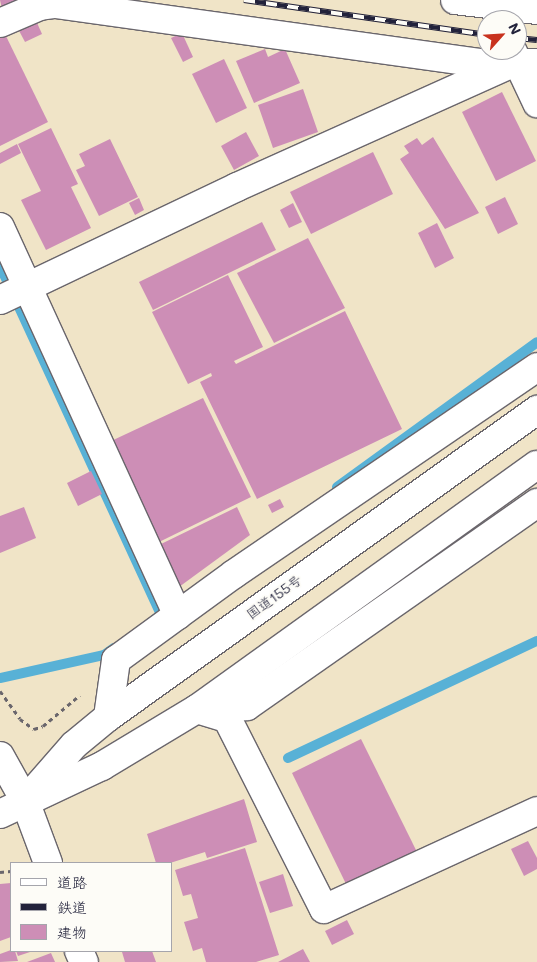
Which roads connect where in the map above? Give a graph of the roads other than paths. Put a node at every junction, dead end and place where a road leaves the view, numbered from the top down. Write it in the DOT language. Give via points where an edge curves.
graph roads {
  1 [pos="455,0"];
  2 [pos="491,8"];
  3 [pos="537,10"];
  4 [pos="0,23"];
  5 [pos="506,60"];
  6 [pos="518,60"];
  7 [pos="523,60"];
  8 [pos="537,103"];
  9 [pos="0,227"];
  10 [pos="27,287"];
  11 [pos="0,300"];
  12 [pos="537,367"];
  13 [pos="537,410"];
  14 [pos="537,465"];
  15 [pos="537,503"];
  16 [pos="178,615"];
  17 [pos="197,709"];
  18 [pos="108,717"];
  19 [pos="0,756"];
  20 [pos="25,801"];
  21 [pos="537,811"];
  22 [pos="0,814"];
  23 [pos="48,862"];
  1 -- 2 [label="main road"];
  2 -- 3 [label="main road"];
  4 -- 5 [label="main road" via="40,6 55,4 482,63"];
  6 -- 10 [label="main road" via="237,187"];
  7 -- 8 [label="main road"];
  9 -- 10 [label="main road"];
  10 -- 11 [label="main road"];
  10 -- 16 [label="main road"];
  12 -- 16 [label="main road"];
  13 -- 18 [label="main road, 国道155号"];
  14 -- 17 [label="main road, 国道155号"];
  15 -- 17 [label="main road" via="247,706"];
  16 -- 18 [label="main road" via="116,660"];
  17 -- 20 [label="main road, 国道155号" via="102,766"];
  17 -- 21 [label="main road" via="227,718 324,909"];
  18 -- 20 [label="main road, 国道155号" via="74,745"];
  19 -- 20 [label="main road"];
  20 -- 22 [label="main road, 国道155号"];
  20 -- 23 [label="main road"];
}
